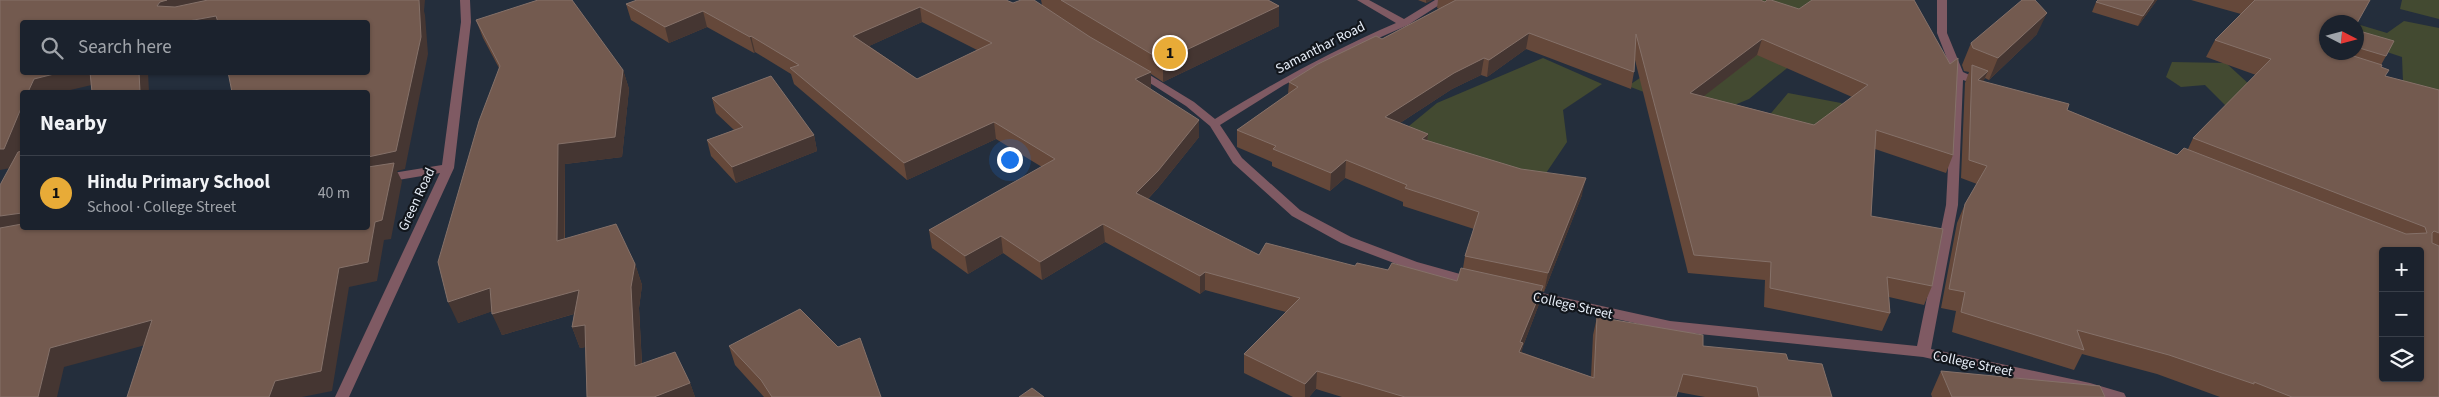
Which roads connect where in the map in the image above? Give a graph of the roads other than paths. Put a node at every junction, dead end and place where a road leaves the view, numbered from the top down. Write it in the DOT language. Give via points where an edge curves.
graph roads {
  1 [pos="466,0"];
  2 [pos="1362,0"];
  3 [pos="1442,0"];
  4 [pos="1942,0"];
  5 [pos="1404,23"];
  6 [pos="1127,66"];
  7 [pos="1958,74"];
  8 [pos="1995,89"];
  9 [pos="1214,124"];
  10 [pos="448,168"];
  11 [pos="370,181"];
  12 [pos="1490,286"];
  13 [pos="1509,290"];
  14 [pos="1923,352"];
  15 [pos="342,397"];
  16 [pos="2119,397"];
  1 -- 10 [label="street, Green Road" via="470,21"];
  2 -- 5 [label="street"];
  3 -- 5 [label="street, Samanthar Road"];
  4 -- 7 [label="street" via="1942,33"];
  5 -- 9 [label="street, Samanthar Road" via="1280,83"];
  6 -- 9 [label="street" via="1190,104"];
  7 -- 8 [label="street"];
  7 -- 14 [label="street" via="1952,205"];
  9 -- 12 [label="street" via="1237,160 1296,212 1363,247 1421,268"];
  10 -- 11 [label="street"];
  10 -- 15 [label="street, Green Road"];
  13 -- 14 [label="street, College Street" via="1670,326"];
  14 -- 16 [label="street, College Street"];
}
